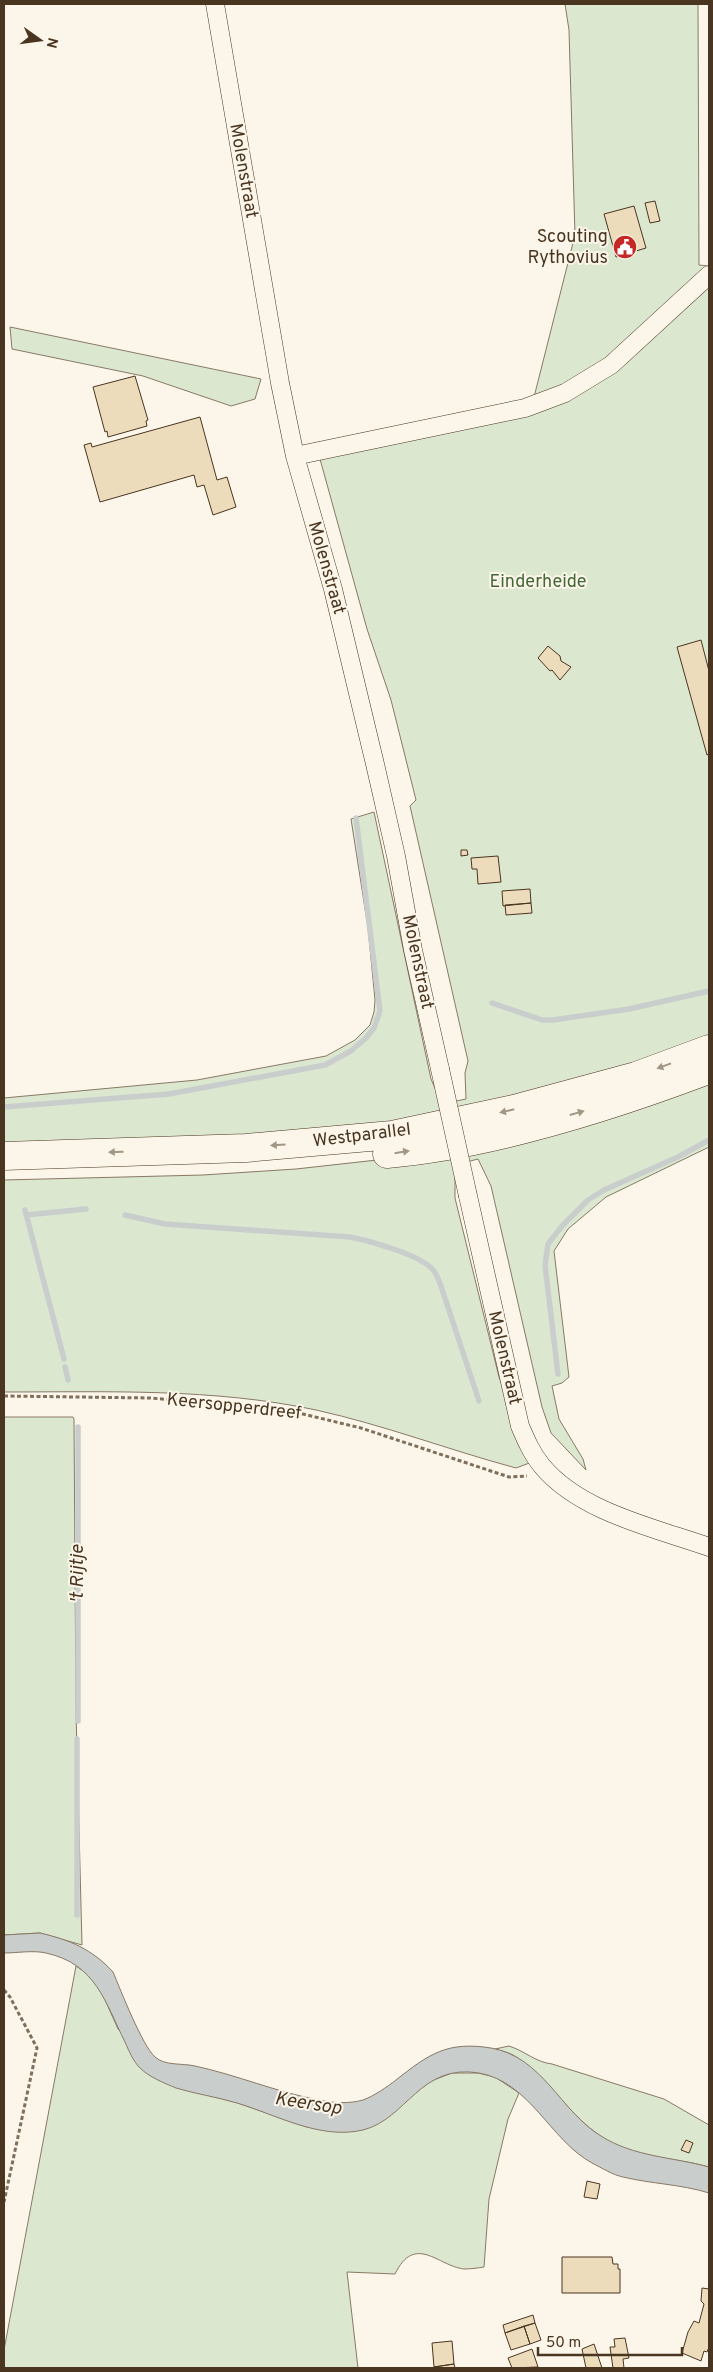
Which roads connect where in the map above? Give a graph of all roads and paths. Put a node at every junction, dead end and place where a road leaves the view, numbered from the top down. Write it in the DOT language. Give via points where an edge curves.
graph roads {
  1 [pos="215,4"];
  2 [pos="709,276"];
  3 [pos="295,456"];
  4 [pos="709,1049"];
  5 [pos="709,1070"];
  6 [pos="4,1156"];
  7 [pos="4,1174"];
  8 [pos="4,1396"];
  9 [pos="542,1466"];
  10 [pos="709,1547"];
  11 [pos="4,1990"];
  12 [pos="4,2202"];
  1 -- 3 [label="street, Molenstraat"];
  2 -- 3 [label="street" via="611,366 565,393 525,408"];
  3 -- 9 [label="street, Molenstraat, bridge" via="333,589 373,754 413,950 520,1426"];
  4 -- 6 [label="main road, Westparallel, one-way" via="636,1076 523,1107 392,1135 246,1148"];
  7 -- 5 [label="main road, Westparallel, one-way" via="247,1166 395,1153 515,1130 639,1096"];
  8 -- 9 [label="path, Keersopperdreef" via="150,1398 282,1409 361,1428 509,1478 526,1476"];
  9 -- 10 [label="street" via="574,1494 596,1506"];
  11 -- 12 [label="path" via="37,2048"];
}
